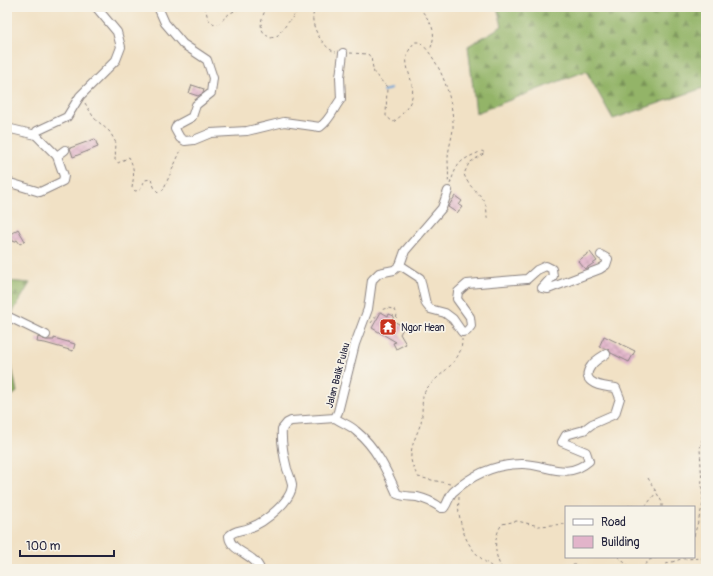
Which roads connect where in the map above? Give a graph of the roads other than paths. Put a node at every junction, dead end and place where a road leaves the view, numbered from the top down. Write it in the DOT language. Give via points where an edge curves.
graph roads {
  1 [pos="96,7"];
  2 [pos="158,7"];
  3 [pos="343,53"];
  4 [pos="7,128"];
  5 [pos="36,135"];
  6 [pos="65,150"];
  7 [pos="57,156"];
  8 [pos="7,182"];
  9 [pos="448,191"];
  10 [pos="601,255"];
  11 [pos="400,265"];
  12 [pos="7,316"];
  13 [pos="46,335"];
  14 [pos="606,354"];
  15 [pos="339,418"];
  16 [pos="260,569"];
  1 -- 5 [label="street" via="117,32 121,47 116,60 80,96 67,117 43,127"];
  2 -- 3 [label="street" via="165,23 183,44 207,60 213,78 211,93 196,105 192,117 177,125 175,129 185,141 211,133 247,131 284,122 320,127 328,121 342,99 340,77"];
  4 -- 5 [label="street"];
  5 -- 7 [label="street"];
  6 -- 7 [label="street"];
  7 -- 8 [label="street" via="64,176 60,184 40,192"];
  9 -- 11 [label="street" via="442,208 405,251"];
  10 -- 11 [label="street" via="608,259 606,265 600,269 548,289 542,288 553,276 552,269 546,266 527,279 467,284 458,292 457,299 470,316 471,326 462,332 445,313 430,309 426,304 420,278"];
  11 -- 15 [label="street, Jalan Balik Pulau" via="379,272 370,288 368,309 355,344 338,412"];
  12 -- 13 [label="street"];
  14 -- 15 [label="street" via="590,367 588,375 590,381 598,386 616,388 620,398 615,414 584,430 566,435 562,442 586,452 589,461 582,467 567,471 523,464 498,466 479,472 453,492 444,508 429,500 397,494 372,446"];
  15 -- 16 [label="street, Jalan Balik Pulau" via="291,421 282,429 292,491 270,515 256,525 229,536 234,546 256,561"];
}
